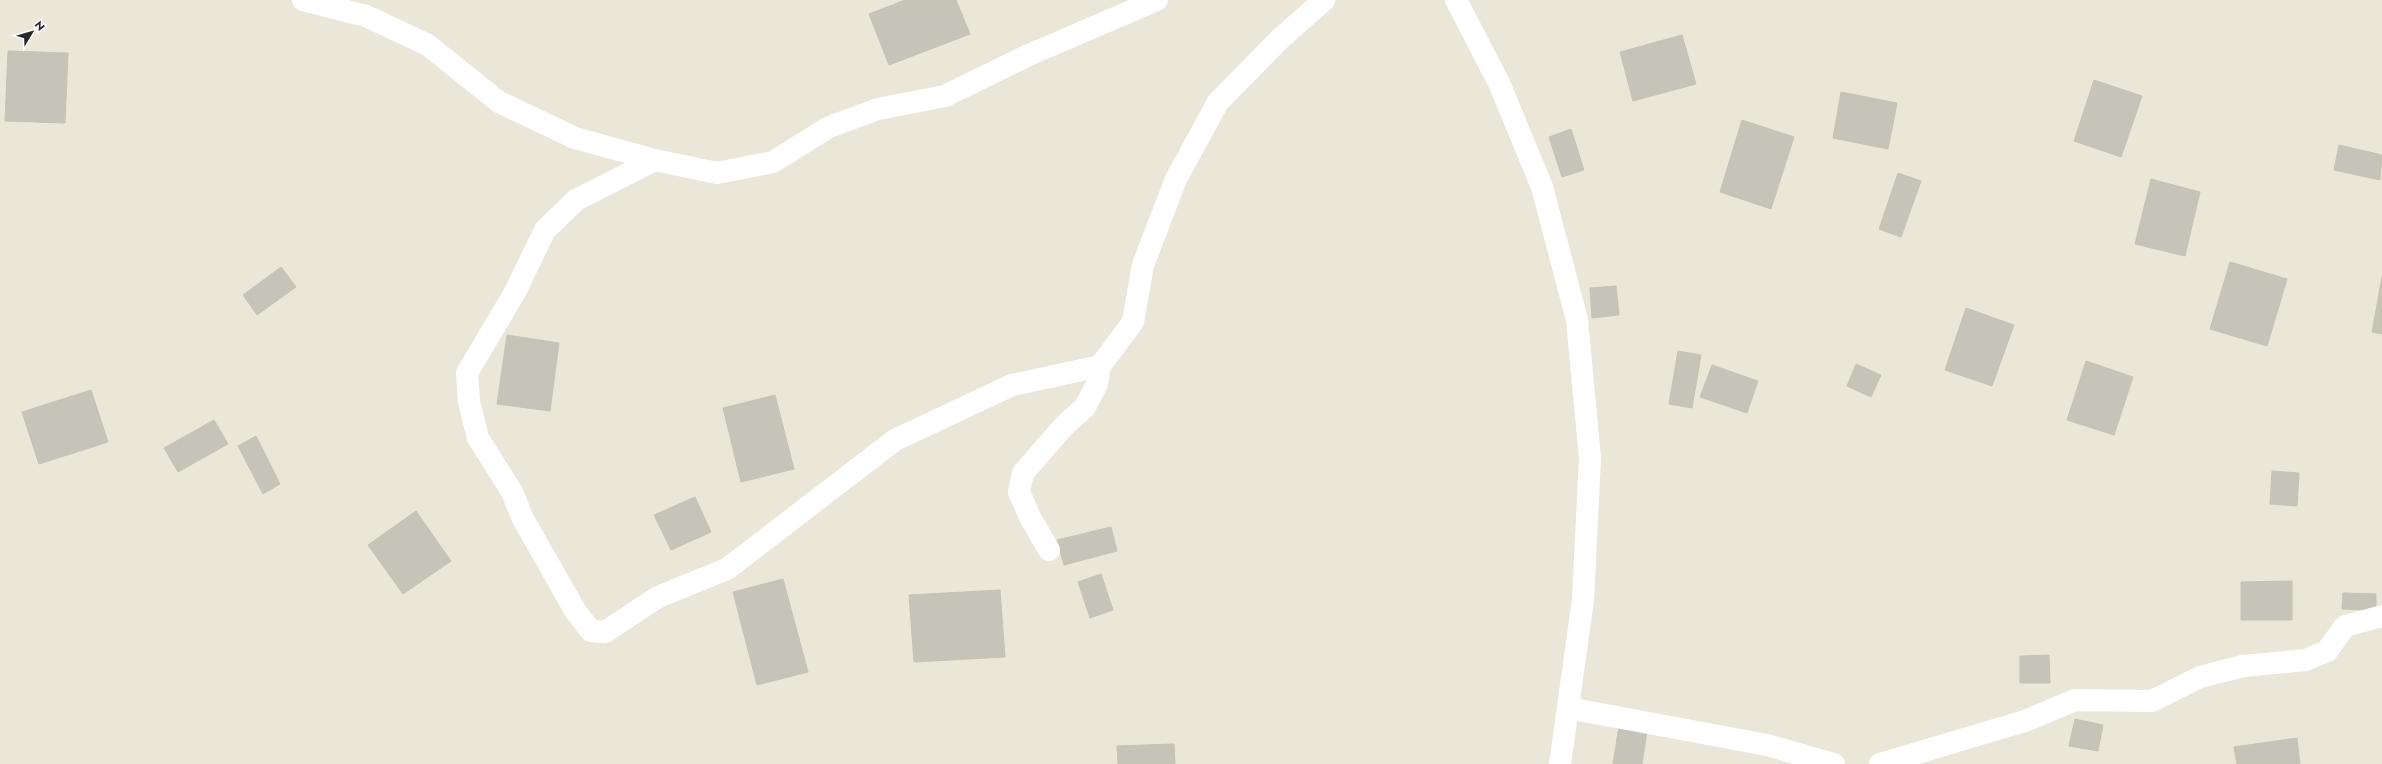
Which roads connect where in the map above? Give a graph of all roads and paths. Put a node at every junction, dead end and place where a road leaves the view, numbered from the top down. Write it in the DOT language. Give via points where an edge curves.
graph roads {
  1 [pos="303,0"];
  2 [pos="1157,0"];
  3 [pos="1324,0"];
  4 [pos="1456,0"];
  5 [pos="655,160"];
  6 [pos="1100,366"];
  7 [pos="1049,550"];
  8 [pos="2382,616"];
  9 [pos="1568,708"];
  10 [pos="1560,764"];
  11 [pos="1834,764"];
  12 [pos="1880,764"];
  1 -- 5 [label="street" via="366,16 428,44 499,102 575,138"];
  2 -- 5 [label="street" via="1031,54 945,96 878,109 829,127 773,162 717,173"];
  3 -- 6 [label="street" via="1280,39 1218,102 1176,179 1143,265 1133,322"];
  4 -- 9 [label="street" via="1499,83 1542,187 1576,320 1590,458 1582,600"];
  5 -- 6 [label="street" via="576,200 545,230 515,292 467,373 469,402 478,438 512,492 522,519 576,612 592,631 605,632 658,597 727,569 895,440 1012,385"];
  6 -- 7 [label="street" via="1097,384 1085,407 1065,425 1023,473 1019,492"];
  8 -- 12 [label="street" via="2345,626 2327,651 2306,660 2243,666 2200,677 2152,700 2075,700 2025,721"];
  9 -- 10 [label="street"];
  9 -- 11 [label="street" via="1767,745"];
}
